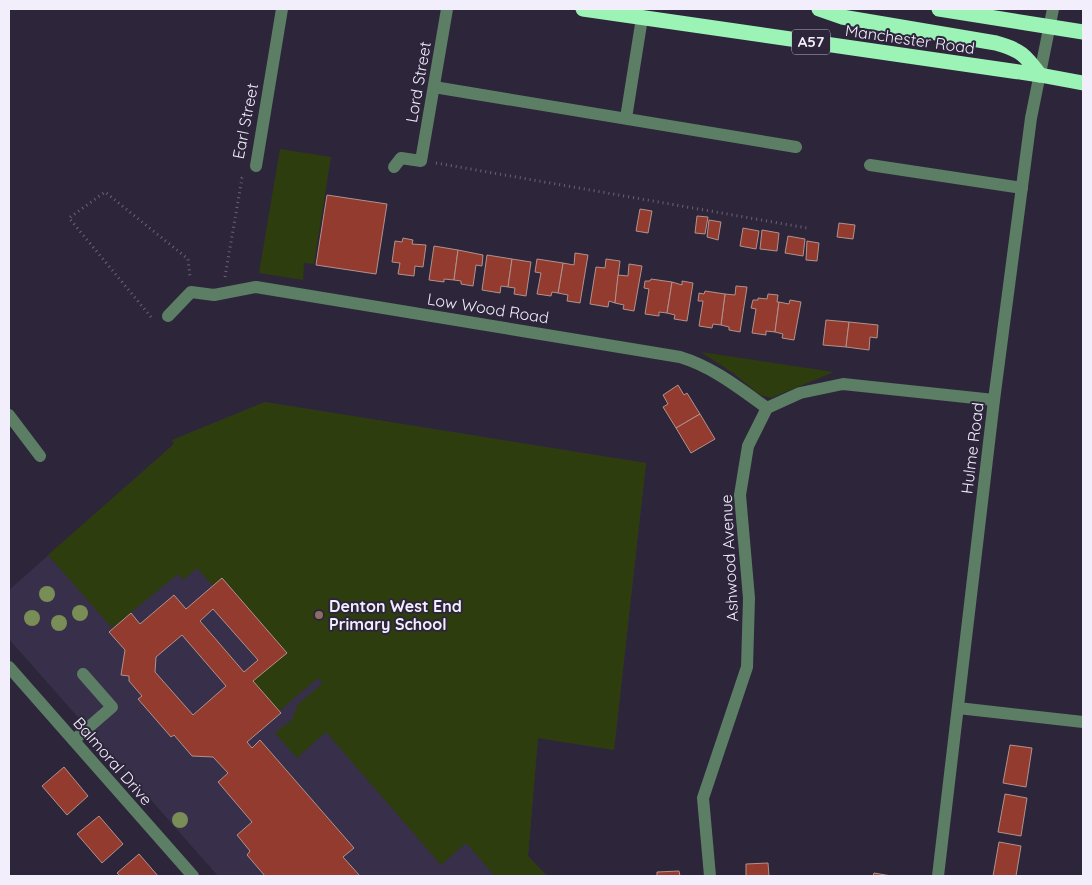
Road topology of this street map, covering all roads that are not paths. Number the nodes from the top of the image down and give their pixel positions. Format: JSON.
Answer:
{"nodes":[{"id":1,"x":282,"y":9,"type":"edge"},
{"id":2,"x":447,"y":9,"type":"edge"},
{"id":3,"x":583,"y":9,"type":"edge"},
{"id":4,"x":819,"y":9,"type":"edge"},
{"id":5,"x":939,"y":9,"type":"edge"},
{"id":6,"x":1053,"y":9,"type":"edge"},
{"id":7,"x":642,"y":18,"type":"junction"},
{"id":8,"x":1049,"y":26,"type":"junction"},
{"id":9,"x":1083,"y":32,"type":"edge"},
{"id":10,"x":1040,"y":75,"type":"junction"},
{"id":11,"x":1083,"y":83,"type":"edge"},
{"id":12,"x":434,"y":86,"type":"junction"},
{"id":13,"x":626,"y":118,"type":"junction"},
{"id":14,"x":796,"y":147,"type":"dead end"},
{"id":15,"x":870,"y":165,"type":"dead end"},
{"id":16,"x":256,"y":166,"type":"road end"},
{"id":17,"x":394,"y":167,"type":"dead end"},
{"id":18,"x":1022,"y":188,"type":"junction"},
{"id":19,"x":168,"y":316,"type":"road end"},
{"id":20,"x":994,"y":400,"type":"junction"},
{"id":21,"x":767,"y":408,"type":"junction"},
{"id":22,"x":9,"y":415,"type":"edge"},
{"id":23,"x":40,"y":456,"type":"dead end"},
{"id":24,"x":9,"y":667,"type":"edge"},
{"id":25,"x":83,"y":674,"type":"dead end"},
{"id":26,"x":958,"y":708,"type":"junction"},
{"id":27,"x":1083,"y":722,"type":"edge"},
{"id":28,"x":74,"y":740,"type":"junction"},
{"id":29,"x":193,"y":876,"type":"edge"},
{"id":30,"x":710,"y":876,"type":"edge"},
{"id":31,"x":938,"y":876,"type":"edge"}],
"edges":[{"from":1,"to":16,"type":"street","name":"Earl Street"},
{"from":2,"to":12,"type":"street","name":"Lord Street"},
{"from":3,"to":7,"type":"highway","name":"Manchester Road","number":"A57"},
{"from":4,"to":10,"type":"highway","number":"A57"},
{"from":5,"to":8,"type":"highway","name":"Manchester Road"},
{"from":6,"to":8,"type":"street","name":"Hulme Road"},
{"from":7,"to":10,"type":"highway","name":"Manchester Road","number":"A57"},
{"from":7,"to":13,"type":"street"},
{"from":8,"to":9,"type":"highway","name":"Manchester Road"},
{"from":8,"to":10,"type":"street","name":"Hulme Road"},
{"from":10,"to":11,"type":"highway","name":"Manchester Road","number":"A57"},
{"from":10,"to":18,"type":"street","name":"Hulme Road"},
{"from":12,"to":13,"type":"street"},
{"from":12,"to":17,"type":"street","name":"Lord Street"},
{"from":13,"to":14,"type":"street"},
{"from":15,"to":18,"type":"street"},
{"from":18,"to":20,"type":"street","name":"Hulme Road"},
{"from":19,"to":21,"type":"street","name":"Low Wood Road"},
{"from":20,"to":21,"type":"street"},
{"from":20,"to":26,"type":"street","name":"Hulme Road"},
{"from":21,"to":30,"type":"street","name":"Ashwood Avenue"},
{"from":22,"to":23,"type":"street"},
{"from":24,"to":28,"type":"street","name":"Balmoral Drive"},
{"from":25,"to":28,"type":"street"},
{"from":26,"to":27,"type":"street"},
{"from":26,"to":31,"type":"street","name":"Hulme Road"},
{"from":28,"to":29,"type":"street","name":"Balmoral Drive"}]}
